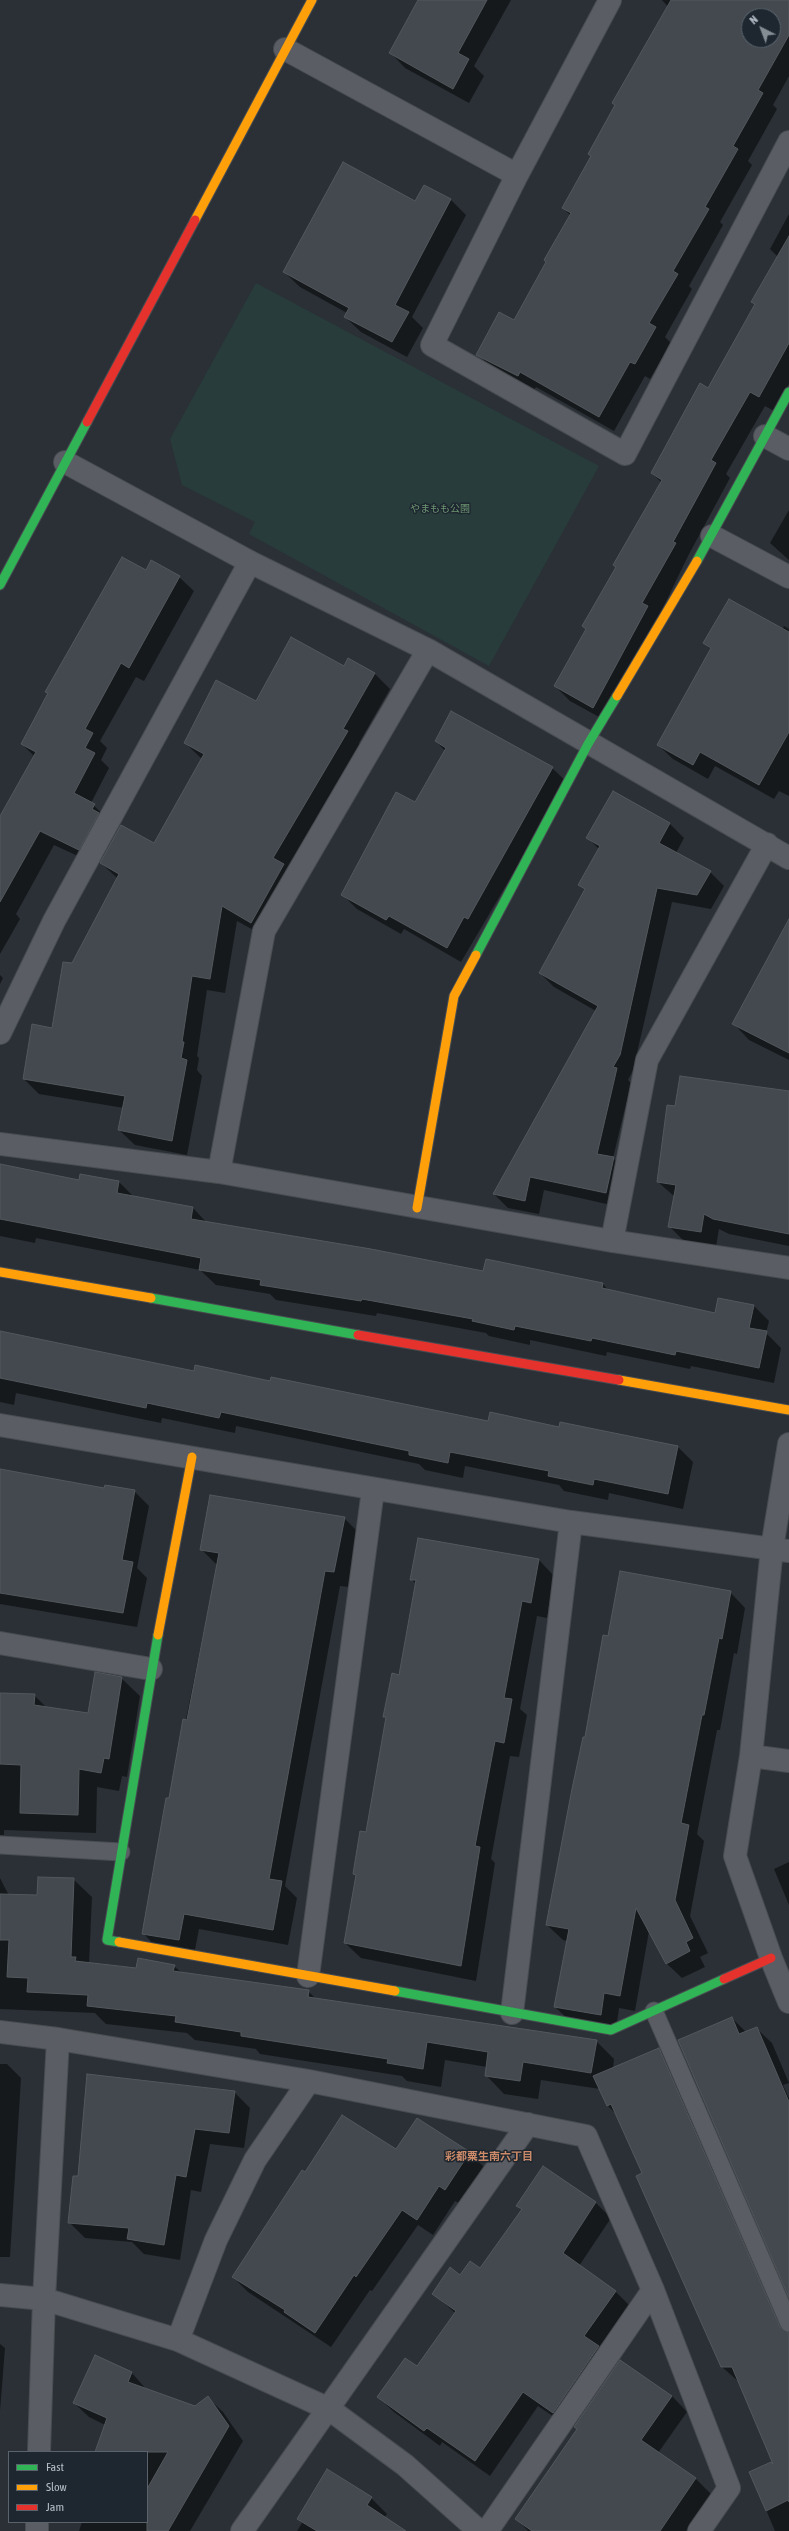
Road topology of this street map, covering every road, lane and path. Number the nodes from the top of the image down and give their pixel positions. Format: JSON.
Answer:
{"nodes":[{"id":1,"x":312,"y":0,"type":"edge"},
{"id":2,"x":610,"y":0,"type":"edge"},
{"id":3,"x":285,"y":49,"type":"junction"},
{"id":4,"x":789,"y":142,"type":"edge"},
{"id":5,"x":517,"y":175,"type":"junction"},
{"id":6,"x":789,"y":392,"type":"edge"},
{"id":7,"x":765,"y":436,"type":"junction"},
{"id":8,"x":789,"y":449,"type":"edge"},
{"id":9,"x":65,"y":462,"type":"junction"},
{"id":10,"x":712,"y":536,"type":"junction"},
{"id":11,"x":250,"y":562,"type":"junction"},
{"id":12,"x":789,"y":577,"type":"edge"},
{"id":13,"x":0,"y":585,"type":"edge"},
{"id":14,"x":428,"y":650,"type":"junction"},
{"id":15,"x":588,"y":744,"type":"junction"},
{"id":16,"x":767,"y":844,"type":"junction"},
{"id":17,"x":789,"y":858,"type":"edge"},
{"id":18,"x":0,"y":1033,"type":"edge"},
{"id":19,"x":0,"y":1144,"type":"edge"},
{"id":20,"x":219,"y":1172,"type":"junction"},
{"id":21,"x":417,"y":1208,"type":"junction"},
{"id":22,"x":612,"y":1241,"type":"junction"},
{"id":23,"x":789,"y":1268,"type":"edge"},
{"id":24,"x":0,"y":1272,"type":"edge"},
{"id":25,"x":789,"y":1410,"type":"edge"},
{"id":26,"x":0,"y":1425,"type":"edge"},
{"id":27,"x":789,"y":1444,"type":"edge"},
{"id":28,"x":192,"y":1457,"type":"junction"},
{"id":29,"x":373,"y":1490,"type":"junction"},
{"id":30,"x":571,"y":1522,"type":"junction"},
{"id":31,"x":781,"y":1550,"type":"edge"},
{"id":32,"x":0,"y":1643,"type":"edge"},
{"id":33,"x":151,"y":1669,"type":"junction"},
{"id":34,"x":751,"y":1756,"type":"junction"},
{"id":35,"x":789,"y":1761,"type":"edge"},
{"id":36,"x":0,"y":1845,"type":"edge"},
{"id":37,"x":121,"y":1852,"type":"junction"},
{"id":38,"x":771,"y":1958,"type":"junction"},
{"id":39,"x":308,"y":1976,"type":"junction"},
{"id":40,"x":789,"y":2002,"type":"edge"},
{"id":41,"x":654,"y":2011,"type":"junction"},
{"id":42,"x":512,"y":2012,"type":"junction"},
{"id":43,"x":0,"y":2032,"type":"edge"},
{"id":44,"x":58,"y":2039,"type":"junction"},
{"id":45,"x":309,"y":2081,"type":"junction"},
{"id":46,"x":528,"y":2124,"type":"junction"},
{"id":47,"x":653,"y":2290,"type":"junction"},
{"id":48,"x":0,"y":2295,"type":"edge"},
{"id":49,"x":44,"y":2299,"type":"junction"},
{"id":50,"x":789,"y":2323,"type":"edge"},
{"id":51,"x":178,"y":2340,"type":"junction"},
{"id":52,"x":329,"y":2409,"type":"junction"},
{"id":53,"x":39,"y":2451,"type":"edge"},
{"id":54,"x":242,"y":2531,"type":"edge"},
{"id":55,"x":479,"y":2531,"type":"edge"},
{"id":56,"x":488,"y":2531,"type":"edge"},
{"id":57,"x":700,"y":2531,"type":"edge"}],
"edges":[{"from":1,"to":3,"type":"street"},
{"from":2,"to":5,"type":"street"},
{"from":3,"to":5,"type":"street"},
{"from":3,"to":9,"type":"street"},
{"from":4,"to":5,"type":"street"},
{"from":6,"to":7,"type":"street"},
{"from":7,"to":8,"type":"street"},
{"from":7,"to":10,"type":"street"},
{"from":9,"to":11,"type":"street"},
{"from":9,"to":13,"type":"street"},
{"from":10,"to":12,"type":"street"},
{"from":10,"to":15,"type":"street"},
{"from":11,"to":14,"type":"street"},
{"from":11,"to":18,"type":"street"},
{"from":14,"to":15,"type":"street"},
{"from":14,"to":20,"type":"street"},
{"from":15,"to":16,"type":"street"},
{"from":15,"to":21,"type":"street"},
{"from":16,"to":17,"type":"street"},
{"from":16,"to":22,"type":"street"},
{"from":19,"to":20,"type":"street"},
{"from":20,"to":21,"type":"street"},
{"from":21,"to":22,"type":"street"},
{"from":22,"to":23,"type":"street"},
{"from":24,"to":25,"type":"street"},
{"from":26,"to":28,"type":"street"},
{"from":27,"to":31,"type":"street"},
{"from":28,"to":29,"type":"street"},
{"from":28,"to":33,"type":"street"},
{"from":29,"to":30,"type":"street"},
{"from":29,"to":39,"type":"street"},
{"from":30,"to":31,"type":"street"},
{"from":30,"to":42,"type":"street"},
{"from":31,"to":34,"type":"street"},
{"from":32,"to":33,"type":"street"},
{"from":33,"to":37,"type":"street"},
{"from":34,"to":35,"type":"street"},
{"from":34,"to":38,"type":"street"},
{"from":36,"to":37,"type":"lane"},
{"from":37,"to":39,"type":"street"},
{"from":38,"to":40,"type":"street"},
{"from":38,"to":41,"type":"street"},
{"from":39,"to":42,"type":"street"},
{"from":41,"to":42,"type":"street"},
{"from":41,"to":50,"type":"lane"},
{"from":43,"to":44,"type":"street"},
{"from":44,"to":45,"type":"street"},
{"from":44,"to":49,"type":"street"},
{"from":45,"to":46,"type":"street"},
{"from":45,"to":51,"type":"street"},
{"from":46,"to":47,"type":"street"},
{"from":46,"to":52,"type":"street"},
{"from":47,"to":56,"type":"street"},
{"from":47,"to":57,"type":"street"},
{"from":48,"to":49,"type":"street"},
{"from":49,"to":51,"type":"street"},
{"from":49,"to":53,"type":"street"},
{"from":51,"to":52,"type":"street"},
{"from":52,"to":54,"type":"street"},
{"from":52,"to":55,"type":"street"}]}
